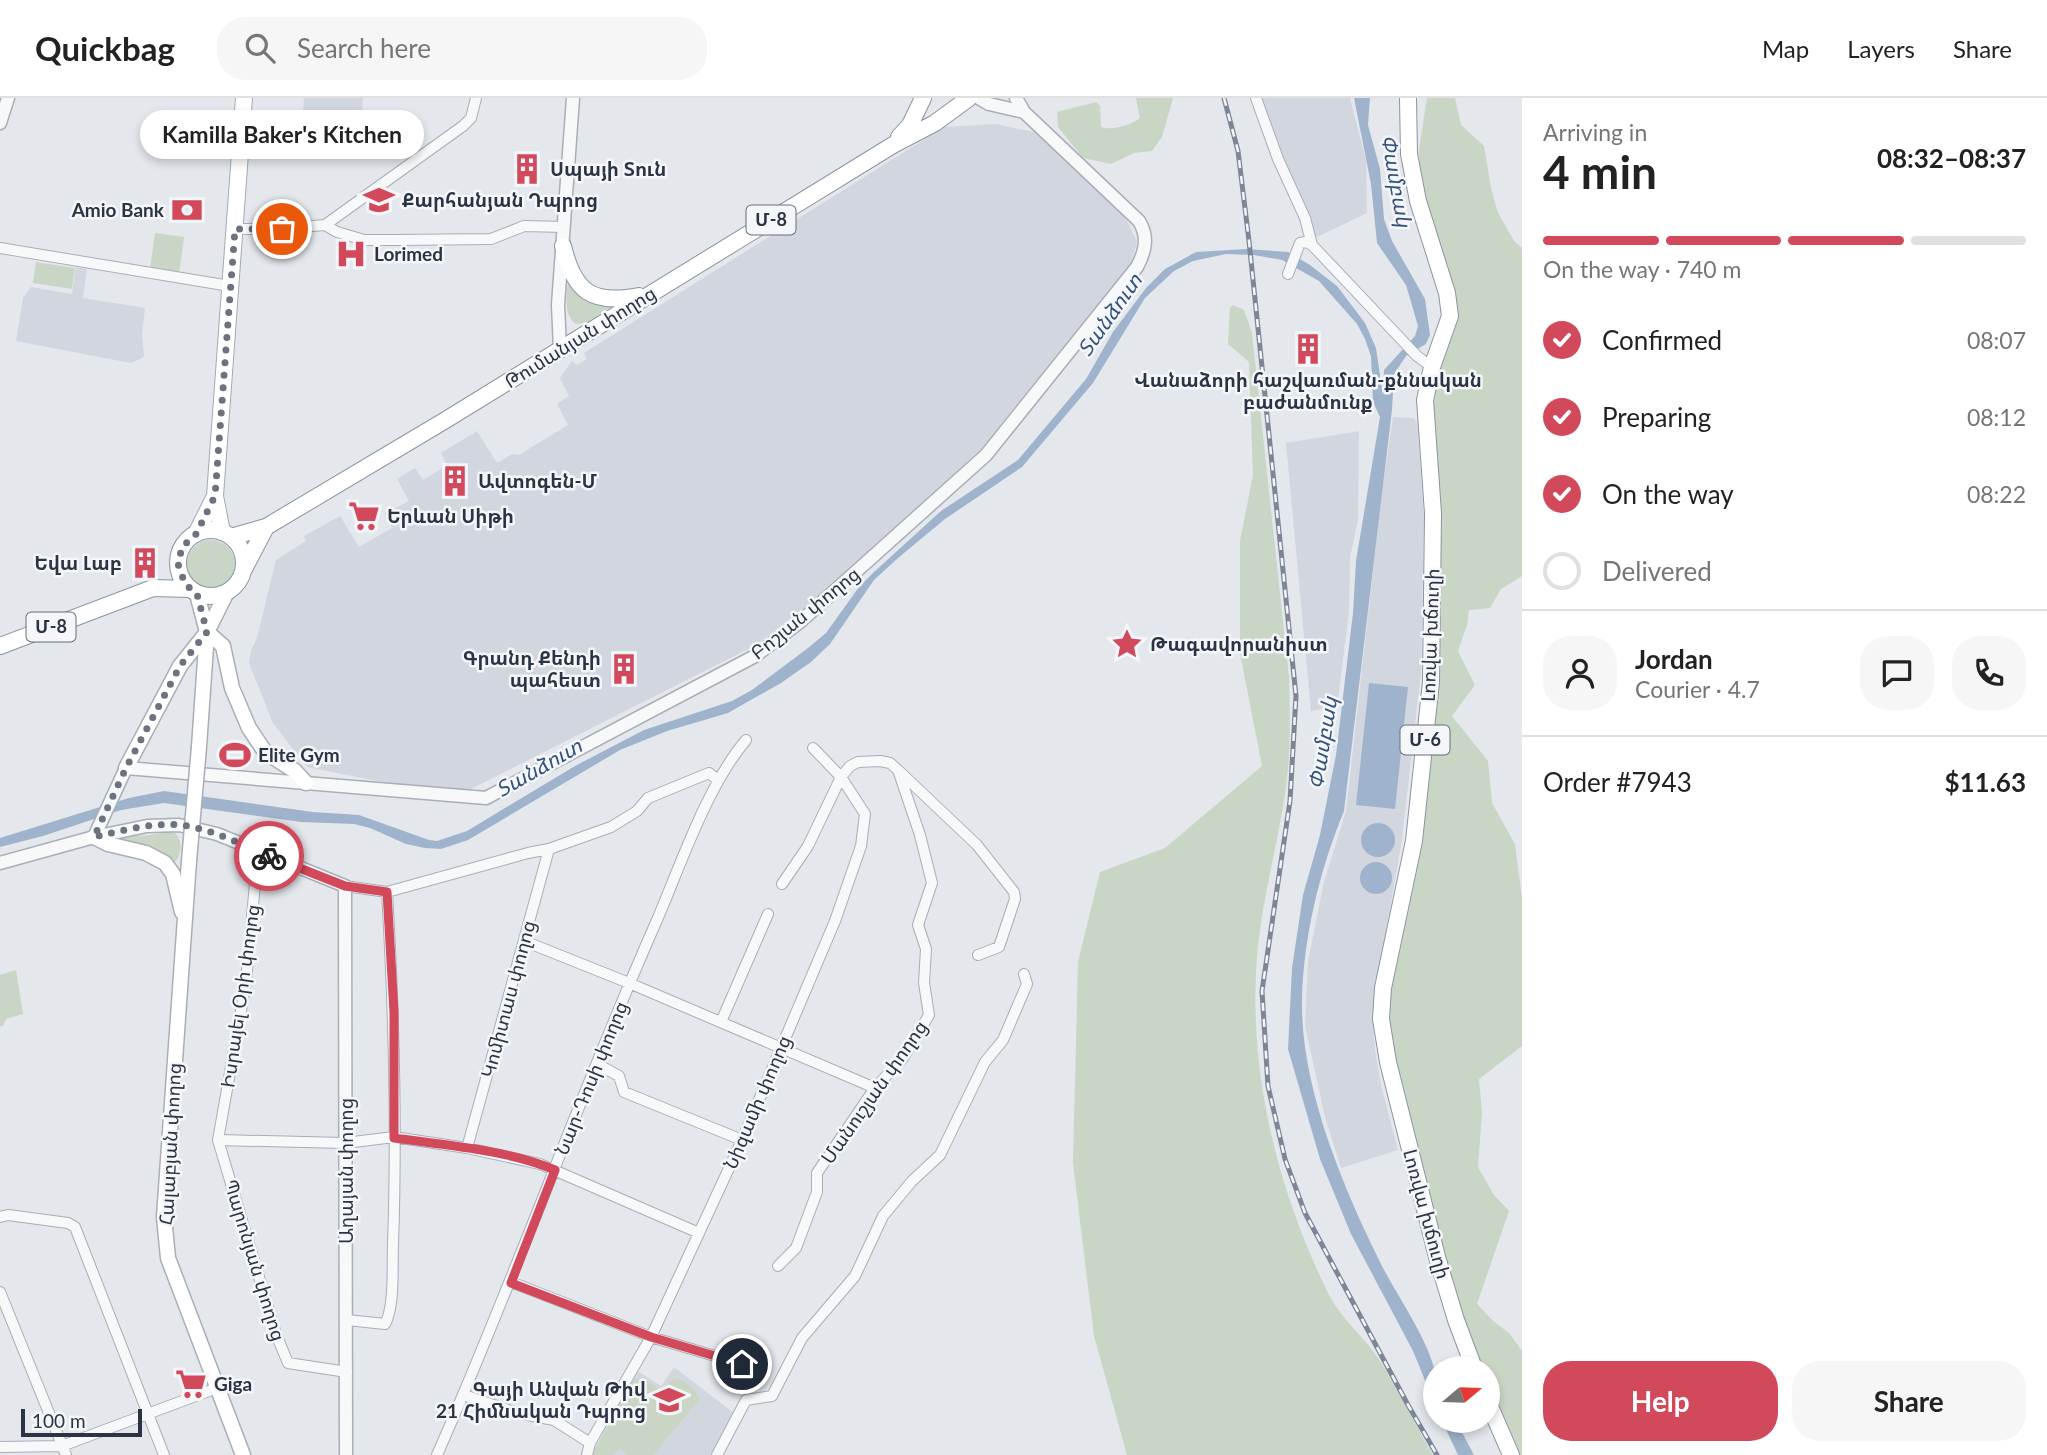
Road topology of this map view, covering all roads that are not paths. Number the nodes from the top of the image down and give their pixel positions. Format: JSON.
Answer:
{"nodes":[{"id":1,"x":8,"y":98,"type":"edge"},
{"id":2,"x":244,"y":98,"type":"edge"},
{"id":3,"x":476,"y":98,"type":"edge"},
{"id":4,"x":573,"y":98,"type":"edge"},
{"id":5,"x":923,"y":98,"type":"edge"},
{"id":6,"x":969,"y":98,"type":"edge"},
{"id":7,"x":979,"y":98,"type":"edge"},
{"id":8,"x":1016,"y":98,"type":"edge"},
{"id":9,"x":1256,"y":98,"type":"edge"},
{"id":10,"x":1407,"y":100,"type":"edge"},
{"id":11,"x":1024,"y":112,"type":"junction"},
{"id":12,"x":0,"y":123,"type":"edge"},
{"id":13,"x":893,"y":145,"type":"junction"},
{"id":14,"x":325,"y":225,"type":"junction"},
{"id":15,"x":564,"y":227,"type":"junction"},
{"id":16,"x":235,"y":229,"type":"junction"},
{"id":17,"x":1312,"y":245,"type":"junction"},
{"id":18,"x":563,"y":246,"type":"junction"},
{"id":19,"x":0,"y":248,"type":"edge"},
{"id":20,"x":1288,"y":274,"type":"dead end"},
{"id":21,"x":230,"y":286,"type":"junction"},
{"id":22,"x":649,"y":295,"type":"junction"},
{"id":23,"x":560,"y":349,"type":"junction"},
{"id":24,"x":1432,"y":367,"type":"junction"},
{"id":25,"x":215,"y":496,"type":"junction"},
{"id":26,"x":266,"y":527,"type":"junction"},
{"id":27,"x":196,"y":534,"type":"junction"},
{"id":28,"x":227,"y":535,"type":"junction"},
{"id":29,"x":178,"y":564,"type":"junction"},
{"id":30,"x":243,"y":571,"type":"junction"},
{"id":31,"x":153,"y":588,"type":"junction"},
{"id":32,"x":194,"y":592,"type":"junction"},
{"id":33,"x":227,"y":592,"type":"junction"},
{"id":34,"x":207,"y":632,"type":"junction"},
{"id":35,"x":0,"y":646,"type":"edge"},
{"id":36,"x":746,"y":740,"type":"dead end"},
{"id":37,"x":813,"y":748,"type":"dead end"},
{"id":38,"x":126,"y":768,"type":"junction"},
{"id":39,"x":898,"y":770,"type":"junction"},
{"id":40,"x":841,"y":777,"type":"junction"},
{"id":41,"x":718,"y":780,"type":"junction"},
{"id":42,"x":306,"y":783,"type":"junction"},
{"id":43,"x":94,"y":837,"type":"junction"},
{"id":44,"x":549,"y":849,"type":"junction"},
{"id":45,"x":258,"y":851,"type":"junction"},
{"id":46,"x":0,"y":863,"type":"edge"},
{"id":47,"x":782,"y":884,"type":"dead end"},
{"id":48,"x":345,"y":886,"type":"junction"},
{"id":49,"x":387,"y":892,"type":"junction"},
{"id":50,"x":768,"y":914,"type":"dead end"},
{"id":51,"x":185,"y":920,"type":"junction"},
{"id":52,"x":524,"y":942,"type":"junction"},
{"id":53,"x":978,"y":955,"type":"dead end"},
{"id":54,"x":1024,"y":974,"type":"dead end"},
{"id":55,"x":629,"y":982,"type":"junction"},
{"id":56,"x":721,"y":1022,"type":"junction"},
{"id":57,"x":780,"y":1047,"type":"junction"},
{"id":58,"x":597,"y":1065,"type":"junction"},
{"id":59,"x":875,"y":1088,"type":"junction"},
{"id":60,"x":394,"y":1138,"type":"junction"},
{"id":61,"x":218,"y":1140,"type":"junction"},
{"id":62,"x":742,"y":1140,"type":"junction"},
{"id":63,"x":345,"y":1143,"type":"junction"},
{"id":64,"x":467,"y":1148,"type":"junction"},
{"id":65,"x":555,"y":1170,"type":"junction"},
{"id":66,"x":0,"y":1217,"type":"edge"},
{"id":67,"x":699,"y":1233,"type":"junction"},
{"id":68,"x":778,"y":1266,"type":"dead end"},
{"id":69,"x":511,"y":1283,"type":"junction"},
{"id":70,"x":0,"y":1292,"type":"edge"},
{"id":71,"x":2,"y":1304,"type":"edge"},
{"id":72,"x":346,"y":1320,"type":"junction"},
{"id":73,"x":651,"y":1337,"type":"junction"},
{"id":74,"x":1470,"y":1356,"type":"edge"},
{"id":75,"x":742,"y":1364,"type":"dead end"},
{"id":76,"x":347,"y":1372,"type":"junction"},
{"id":77,"x":217,"y":1388,"type":"junction"},
{"id":78,"x":464,"y":1395,"type":"junction"},
{"id":79,"x":148,"y":1413,"type":"junction"},
{"id":80,"x":1500,"y":1430,"type":"edge"},
{"id":81,"x":590,"y":1443,"type":"junction"},
{"id":82,"x":0,"y":1447,"type":"edge"},
{"id":83,"x":64,"y":1450,"type":"edge"},
{"id":84,"x":16,"y":1451,"type":"edge"},
{"id":85,"x":164,"y":1455,"type":"edge"},
{"id":86,"x":243,"y":1455,"type":"edge"},
{"id":87,"x":345,"y":1455,"type":"edge"},
{"id":88,"x":437,"y":1455,"type":"edge"},
{"id":89,"x":587,"y":1455,"type":"edge"},
{"id":90,"x":717,"y":1455,"type":"edge"},
{"id":91,"x":1511,"y":1455,"type":"edge"}],
"edges":[{"from":1,"to":12,"type":"street"},
{"from":2,"to":16,"type":"main road"},
{"from":3,"to":14,"type":"street"},
{"from":4,"to":15,"type":"street"},
{"from":5,"to":13,"type":"main road","number":"Մ-8"},
{"from":6,"to":13,"type":"main road","number":"Մ-8"},
{"from":7,"to":11,"type":"street"},
{"from":8,"to":11,"type":"street","name":"Բոշյան փողոց"},
{"from":9,"to":17,"type":"street"},
{"from":10,"to":24,"type":"main road","name":"Լոռվա խճուղի","number":"Մ-6"},
{"from":11,"to":42,"type":"street","name":"Բոշյան փողոց"},
{"from":13,"to":22,"type":"main road","name":"Թումանյան փողոց","number":"Մ-8"},
{"from":14,"to":15,"type":"street"},
{"from":14,"to":16,"type":"street"},
{"from":15,"to":18,"type":"street"},
{"from":16,"to":21,"type":"main road"},
{"from":17,"to":20,"type":"street"},
{"from":17,"to":24,"type":"street"},
{"from":18,"to":22,"type":"main road"},
{"from":18,"to":23,"type":"street"},
{"from":19,"to":21,"type":"street"},
{"from":21,"to":25,"type":"main road"},
{"from":22,"to":23,"type":"main road","name":"Թումանյան փողոց","number":"Մ-8"},
{"from":23,"to":26,"type":"main road","name":"Թումանյան փողոց","number":"Մ-8"},
{"from":24,"to":74,"type":"main road","name":"Լոռվա խճուղի","number":"Մ-6"},
{"from":25,"to":27,"type":"main road"},
{"from":25,"to":28,"type":"main road"},
{"from":26,"to":28,"type":"main road","number":"Մ-8"},
{"from":26,"to":30,"type":"main road"},
{"from":27,"to":28,"type":"main road"},
{"from":27,"to":29,"type":"main road"},
{"from":28,"to":30,"type":"main road"},
{"from":29,"to":31,"type":"main road","number":"Մ-8"},
{"from":29,"to":32,"type":"main road"},
{"from":30,"to":33,"type":"main road"},
{"from":31,"to":32,"type":"main road","number":"Մ-8"},
{"from":31,"to":35,"type":"main road","number":"Մ-8"},
{"from":32,"to":33,"type":"main road"},
{"from":32,"to":34,"type":"main road"},
{"from":33,"to":34,"type":"main road"},
{"from":34,"to":38,"type":"main road"},
{"from":34,"to":42,"type":"main road"},
{"from":34,"to":51,"type":"main road","name":"Հալաբյան փողոց","bridge":true},
{"from":36,"to":41,"type":"street"},
{"from":37,"to":40,"type":"street","name":"Նիզամի փողոց"},
{"from":38,"to":42,"type":"street","name":"Բոշյան փողոց"},
{"from":38,"to":43,"type":"street"},
{"from":39,"to":40,"type":"street"},
{"from":39,"to":53,"type":"street"},
{"from":39,"to":59,"type":"street","name":"Մանուշյան փողոց"},
{"from":40,"to":47,"type":"street"},
{"from":40,"to":57,"type":"street","name":"Նիզամի փողոց"},
{"from":41,"to":44,"type":"street"},
{"from":41,"to":55,"type":"street","name":"Նար-Դոսի փողոց"},
{"from":43,"to":45,"type":"street"},
{"from":43,"to":46,"type":"street"},
{"from":43,"to":51,"type":"main road"},
{"from":44,"to":49,"type":"street"},
{"from":44,"to":52,"type":"street","name":"Կոմիտաս փողոց"},
{"from":45,"to":48,"type":"street"},
{"from":45,"to":61,"type":"street","name":"Իսրայել Օրի փողոց"},
{"from":48,"to":49,"type":"street"},
{"from":48,"to":63,"type":"street","name":"Աղայան փողոց"},
{"from":49,"to":60,"type":"street"},
{"from":50,"to":56,"type":"street"},
{"from":51,"to":77,"type":"main road","name":"Հալաբյան փողոց"},
{"from":52,"to":55,"type":"street"},
{"from":52,"to":64,"type":"street","name":"Կոմիտաս փողոց"},
{"from":54,"to":90,"type":"street"},
{"from":55,"to":56,"type":"street"},
{"from":55,"to":58,"type":"street","name":"Նար-Դոսի փողոց"},
{"from":56,"to":57,"type":"street"},
{"from":57,"to":59,"type":"street"},
{"from":57,"to":62,"type":"street","name":"Նիզամի փողոց"},
{"from":58,"to":62,"type":"street"},
{"from":58,"to":65,"type":"street","name":"Նար-Դոսի փողոց"},
{"from":59,"to":68,"type":"street","name":"Մանուշյան փողոց"},
{"from":60,"to":63,"type":"street"},
{"from":60,"to":64,"type":"street"},
{"from":60,"to":72,"type":"street"},
{"from":61,"to":63,"type":"street"},
{"from":61,"to":76,"type":"street","name":"Պարոնյան փողոց"},
{"from":62,"to":67,"type":"street","name":"Նիզամի փողոց"},
{"from":63,"to":72,"type":"street","name":"Աղայան փողոց"},
{"from":64,"to":65,"type":"street"},
{"from":65,"to":67,"type":"street"},
{"from":65,"to":69,"type":"street","name":"Նար-Դոսի փողոց"},
{"from":66,"to":79,"type":"street"},
{"from":67,"to":73,"type":"street","name":"Նիզամի փողոց"},
{"from":69,"to":73,"type":"street"},
{"from":69,"to":78,"type":"street","name":"Նար-Դոսի փողոց"},
{"from":70,"to":71,"type":"street"},
{"from":71,"to":83,"type":"street"},
{"from":72,"to":76,"type":"street","name":"Աղայան փողոց"},
{"from":73,"to":75,"type":"street"},
{"from":73,"to":81,"type":"street","name":"Նիզամի փողոց"},
{"from":76,"to":87,"type":"street","name":"Աղայան փողոց"},
{"from":77,"to":79,"type":"street"},
{"from":77,"to":86,"type":"main road","name":"Հալաբյան փողոց"},
{"from":78,"to":81,"type":"street"},
{"from":78,"to":88,"type":"street","name":"Նար-Դոսի փողոց"},
{"from":79,"to":83,"type":"street"},
{"from":79,"to":85,"type":"street"},
{"from":80,"to":91,"type":"main road"},
{"from":81,"to":89,"type":"street","name":"Նիզամի փողոց"},
{"from":82,"to":84,"type":"street"},
{"from":83,"to":84,"type":"street"}]}
